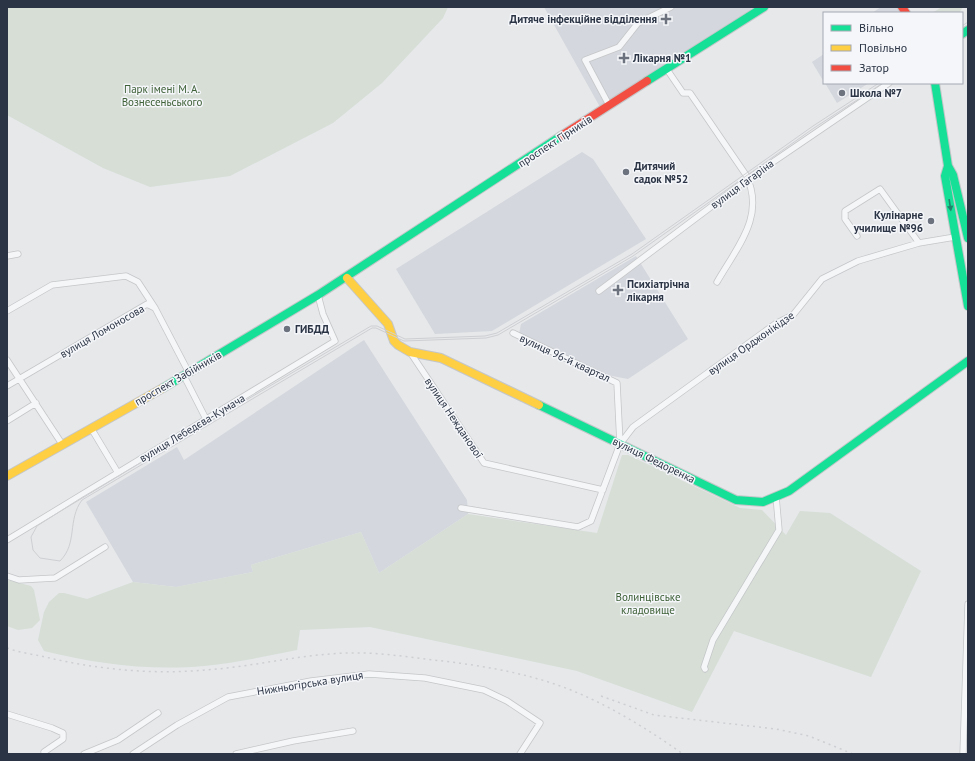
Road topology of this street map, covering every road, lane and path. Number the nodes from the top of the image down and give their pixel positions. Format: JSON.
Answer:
{"nodes":[{"id":1,"x":671,"y":7,"type":"edge"},
{"id":2,"x":759,"y":8,"type":"edge"},
{"id":3,"x":666,"y":68,"type":"junction"},
{"id":4,"x":888,"y":84,"type":"edge"},
{"id":5,"x":935,"y":84,"type":"edge"},
{"id":6,"x":609,"y":105,"type":"junction"},
{"id":7,"x":948,"y":166,"type":"junction"},
{"id":8,"x":748,"y":179,"type":"junction"},
{"id":9,"x":857,"y":236,"type":"dead end"},
{"id":10,"x":955,"y":237,"type":"junction"},
{"id":11,"x":968,"y":238,"type":"edge"},
{"id":12,"x":919,"y":243,"type":"junction"},
{"id":13,"x":18,"y":254,"type":"dead end"},
{"id":14,"x":7,"y":256,"type":"edge"},
{"id":15,"x":347,"y":278,"type":"junction"},
{"id":16,"x":717,"y":282,"type":"dead end"},
{"id":17,"x":599,"y":291,"type":"dead end"},
{"id":18,"x":318,"y":295,"type":"junction"},
{"id":19,"x":968,"y":306,"type":"edge"},
{"id":20,"x":155,"y":308,"type":"junction"},
{"id":21,"x":7,"y":311,"type":"edge"},
{"id":22,"x":513,"y":333,"type":"dead end"},
{"id":23,"x":410,"y":352,"type":"junction"},
{"id":24,"x":7,"y":360,"type":"edge"},
{"id":25,"x":968,"y":361,"type":"edge"},
{"id":26,"x":186,"y":374,"type":"junction"},
{"id":27,"x":20,"y":379,"type":"junction"},
{"id":28,"x":7,"y":386,"type":"edge"},
{"id":29,"x":36,"y":403,"type":"junction"},
{"id":30,"x":206,"y":419,"type":"junction"},
{"id":31,"x":7,"y":421,"type":"edge"},
{"id":32,"x":91,"y":428,"type":"junction"},
{"id":33,"x":62,"y":444,"type":"junction"},
{"id":34,"x":620,"y":444,"type":"junction"},
{"id":35,"x":118,"y":472,"type":"junction"},
{"id":36,"x":7,"y":476,"type":"edge"},
{"id":37,"x":603,"y":490,"type":"junction"},
{"id":38,"x":776,"y":496,"type":"junction"},
{"id":39,"x":462,"y":508,"type":"dead end"},
{"id":40,"x":7,"y":540,"type":"edge"},
{"id":41,"x":105,"y":547,"type":"dead end"},
{"id":42,"x":7,"y":576,"type":"edge"},
{"id":43,"x":968,"y":604,"type":"edge"},
{"id":44,"x":706,"y":669,"type":"dead end"},
{"id":45,"x":966,"y":695,"type":"edge"},
{"id":46,"x":158,"y":713,"type":"dead end"},
{"id":47,"x":7,"y":714,"type":"edge"},
{"id":48,"x":352,"y":731,"type":"dead end"},
{"id":49,"x":44,"y":753,"type":"edge"},
{"id":50,"x":84,"y":754,"type":"edge"},
{"id":51,"x":133,"y":754,"type":"edge"},
{"id":52,"x":236,"y":754,"type":"edge"},
{"id":53,"x":520,"y":754,"type":"edge"},
{"id":54,"x":963,"y":754,"type":"edge"}],
"edges":[{"from":1,"to":6,"type":"street"},
{"from":2,"to":3,"type":"main road","name":"проспект Гірників"},
{"from":3,"to":6,"type":"main road","name":"проспект Гірників"},
{"from":3,"to":8,"type":"street"},
{"from":4,"to":8,"type":"street","name":"вулиця Гагаріна"},
{"from":5,"to":7,"type":"main road"},
{"from":6,"to":15,"type":"main road","name":"проспект Гірників"},
{"from":7,"to":10,"type":"main road","one_way":true},
{"from":7,"to":11,"type":"main road"},
{"from":8,"to":16,"type":"street"},
{"from":8,"to":17,"type":"street","name":"вулиця Гагаріна"},
{"from":9,"to":12,"type":"street"},
{"from":10,"to":12,"type":"street","name":"вулиця Орджонікідзе"},
{"from":10,"to":19,"type":"main road"},
{"from":12,"to":34,"type":"street","name":"вулиця Орджонікідзе"},
{"from":13,"to":14,"type":"street"},
{"from":15,"to":18,"type":"main road","name":"проспект Забійників"},
{"from":15,"to":23,"type":"main road","name":"вулиця Федоренка"},
{"from":18,"to":26,"type":"main road","name":"проспект Забійників"},
{"from":18,"to":30,"type":"street","name":"вулиця Лебедєва-Кумача"},
{"from":20,"to":21,"type":"street"},
{"from":20,"to":26,"type":"street","name":"вулиця Ломоносова"},
{"from":20,"to":27,"type":"street","name":"вулиця Ломоносова"},
{"from":22,"to":34,"type":"street","name":"вулиця 96-й квартал"},
{"from":23,"to":34,"type":"main road","name":"вулиця Федоренка"},
{"from":23,"to":37,"type":"street","name":"вулиця Нежданової"},
{"from":24,"to":27,"type":"street"},
{"from":25,"to":38,"type":"main road","name":"вулиця Федоренка"},
{"from":26,"to":30,"type":"street","name":"вулиця Ломоносова"},
{"from":26,"to":32,"type":"main road","name":"проспект Забійників"},
{"from":27,"to":28,"type":"street","name":"вулиця Ломоносова"},
{"from":27,"to":29,"type":"street"},
{"from":29,"to":31,"type":"street"},
{"from":29,"to":33,"type":"street"},
{"from":30,"to":35,"type":"street","name":"вулиця Лебедєва-Кумача"},
{"from":32,"to":33,"type":"main road","name":"проспект Забійників"},
{"from":32,"to":35,"type":"street"},
{"from":33,"to":36,"type":"main road","name":"проспект Забійників"},
{"from":34,"to":37,"type":"street"},
{"from":34,"to":38,"type":"main road","name":"вулиця Федоренка"},
{"from":35,"to":40,"type":"street","name":"вулиця Лебедєва-Кумача"},
{"from":37,"to":39,"type":"street"},
{"from":38,"to":44,"type":"street"},
{"from":41,"to":42,"type":"street"},
{"from":43,"to":45,"type":"street"},
{"from":45,"to":54,"type":"street"},
{"from":46,"to":50,"type":"street"},
{"from":47,"to":49,"type":"street"},
{"from":48,"to":52,"type":"street"},
{"from":51,"to":53,"type":"street","name":"Нижньогірська вулиця"}]}
